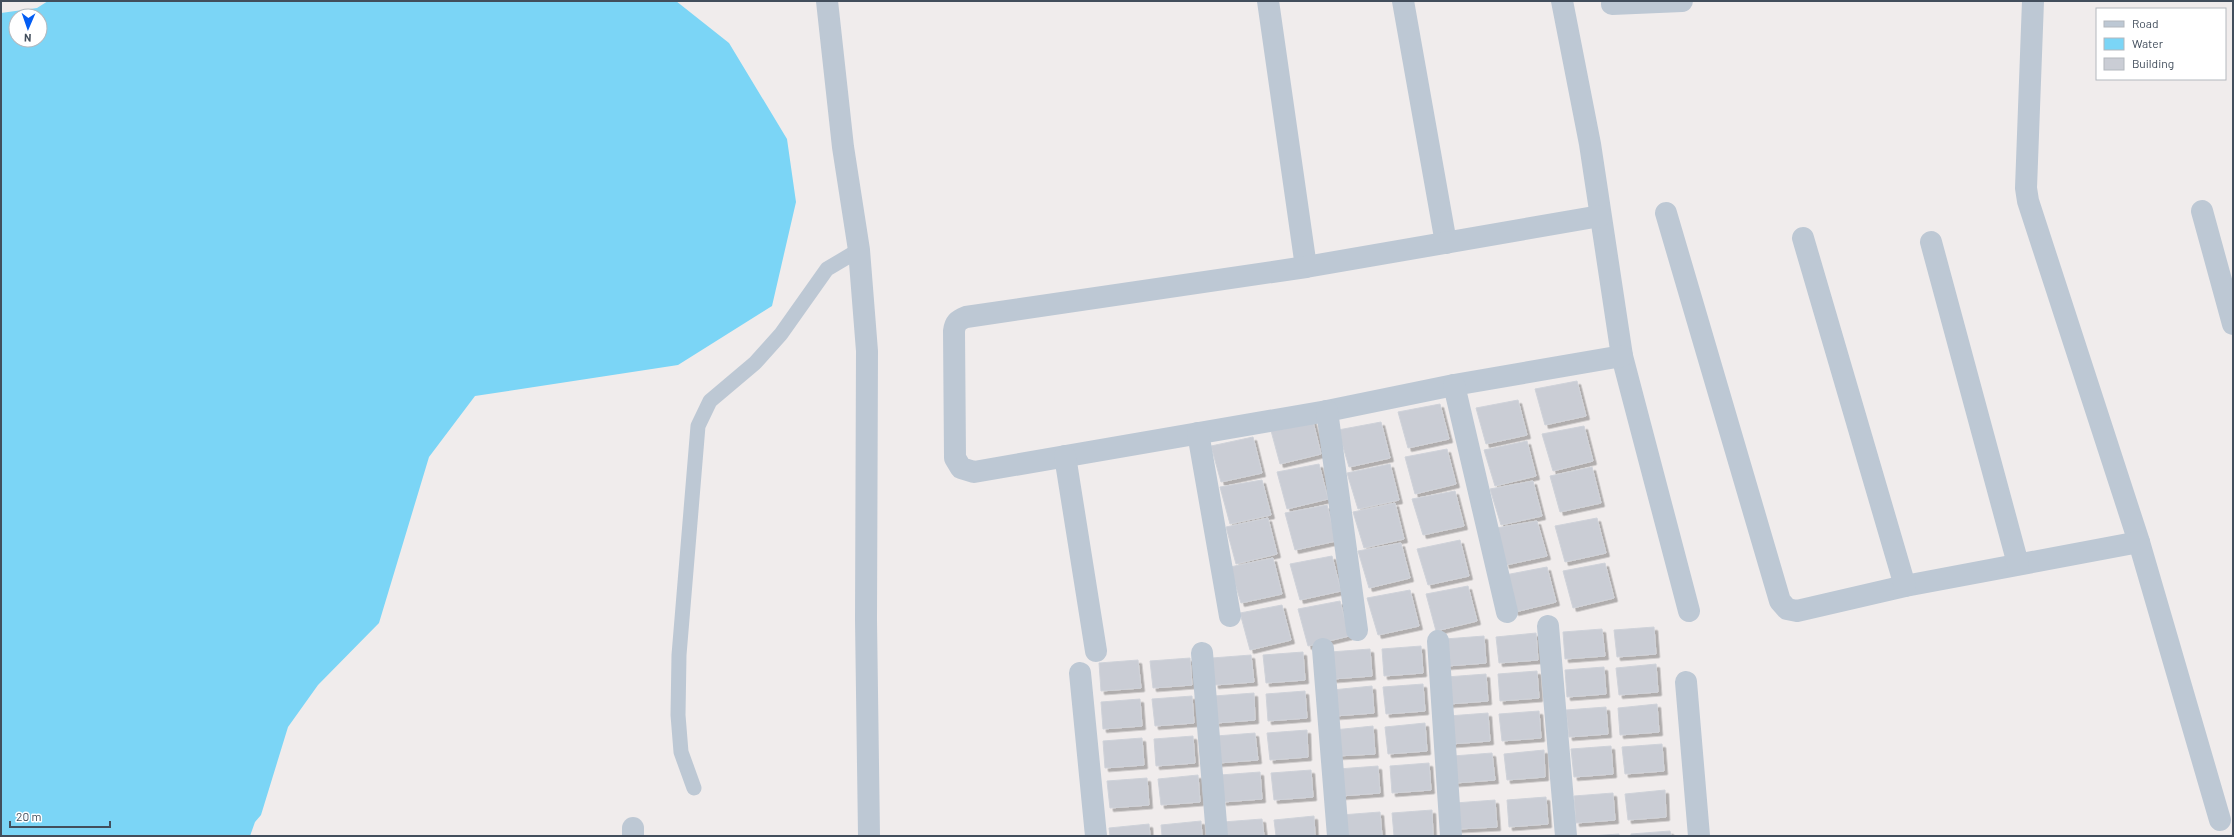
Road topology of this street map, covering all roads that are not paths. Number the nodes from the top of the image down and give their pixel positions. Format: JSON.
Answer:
{"nodes":[{"id":1,"x":827,"y":1,"type":"edge"},
{"id":2,"x":1268,"y":1,"type":"edge"},
{"id":3,"x":1402,"y":1,"type":"edge"},
{"id":4,"x":1562,"y":1,"type":"edge"},
{"id":5,"x":1682,"y":1,"type":"edge"},
{"id":6,"x":2033,"y":1,"type":"edge"},
{"id":7,"x":1612,"y":4,"type":"dead end"},
{"id":8,"x":2202,"y":211,"type":"dead end"},
{"id":9,"x":1666,"y":213,"type":"dead end"},
{"id":10,"x":1600,"y":216,"type":"junction"},
{"id":11,"x":1804,"y":238,"type":"dead end"},
{"id":12,"x":1931,"y":242,"type":"dead end"},
{"id":13,"x":1446,"y":243,"type":"junction"},
{"id":14,"x":859,"y":250,"type":"junction"},
{"id":15,"x":1306,"y":267,"type":"junction"},
{"id":16,"x":2233,"y":324,"type":"edge"},
{"id":17,"x":1622,"y":356,"type":"junction"},
{"id":18,"x":1454,"y":385,"type":"junction"},
{"id":19,"x":1327,"y":411,"type":"junction"},
{"id":20,"x":1198,"y":433,"type":"junction"},
{"id":21,"x":1065,"y":456,"type":"junction"},
{"id":22,"x":2139,"y":542,"type":"junction"},
{"id":23,"x":2018,"y":564,"type":"junction"},
{"id":24,"x":1905,"y":586,"type":"junction"},
{"id":25,"x":1689,"y":611,"type":"dead end"},
{"id":26,"x":1506,"y":612,"type":"dead end"},
{"id":27,"x":1230,"y":616,"type":"dead end"},
{"id":28,"x":1548,"y":626,"type":"dead end"},
{"id":29,"x":1357,"y":630,"type":"dead end"},
{"id":30,"x":1438,"y":641,"type":"dead end"},
{"id":31,"x":1323,"y":649,"type":"dead end"},
{"id":32,"x":1096,"y":651,"type":"dead end"},
{"id":33,"x":1202,"y":653,"type":"dead end"},
{"id":34,"x":1080,"y":673,"type":"dead end"},
{"id":35,"x":1686,"y":682,"type":"dead end"},
{"id":36,"x":694,"y":788,"type":"dead end"},
{"id":37,"x":2224,"y":824,"type":"edge"},
{"id":38,"x":869,"y":836,"type":"edge"},
{"id":39,"x":1096,"y":836,"type":"edge"},
{"id":40,"x":1218,"y":836,"type":"edge"},
{"id":41,"x":1338,"y":836,"type":"edge"},
{"id":42,"x":1451,"y":836,"type":"edge"},
{"id":43,"x":1566,"y":836,"type":"edge"},
{"id":44,"x":1699,"y":836,"type":"edge"}],
"edges":[{"from":1,"to":14,"type":"street"},
{"from":2,"to":15,"type":"street"},
{"from":3,"to":13,"type":"street"},
{"from":4,"to":10,"type":"street"},
{"from":5,"to":7,"type":"street"},
{"from":6,"to":22,"type":"street"},
{"from":8,"to":16,"type":"street"},
{"from":9,"to":24,"type":"street"},
{"from":10,"to":13,"type":"street"},
{"from":10,"to":17,"type":"street"},
{"from":11,"to":24,"type":"street"},
{"from":12,"to":23,"type":"street"},
{"from":13,"to":15,"type":"street"},
{"from":14,"to":36,"type":"lane"},
{"from":14,"to":38,"type":"street"},
{"from":15,"to":21,"type":"street"},
{"from":17,"to":18,"type":"street"},
{"from":17,"to":25,"type":"street"},
{"from":18,"to":19,"type":"street"},
{"from":18,"to":26,"type":"street"},
{"from":19,"to":20,"type":"street"},
{"from":19,"to":29,"type":"street"},
{"from":20,"to":21,"type":"street"},
{"from":20,"to":27,"type":"street"},
{"from":21,"to":32,"type":"street"},
{"from":22,"to":23,"type":"street"},
{"from":22,"to":37,"type":"street"},
{"from":23,"to":24,"type":"street"},
{"from":28,"to":43,"type":"street"},
{"from":30,"to":42,"type":"street"},
{"from":31,"to":41,"type":"street"},
{"from":33,"to":40,"type":"street"},
{"from":34,"to":39,"type":"street"},
{"from":35,"to":44,"type":"street"}]}
